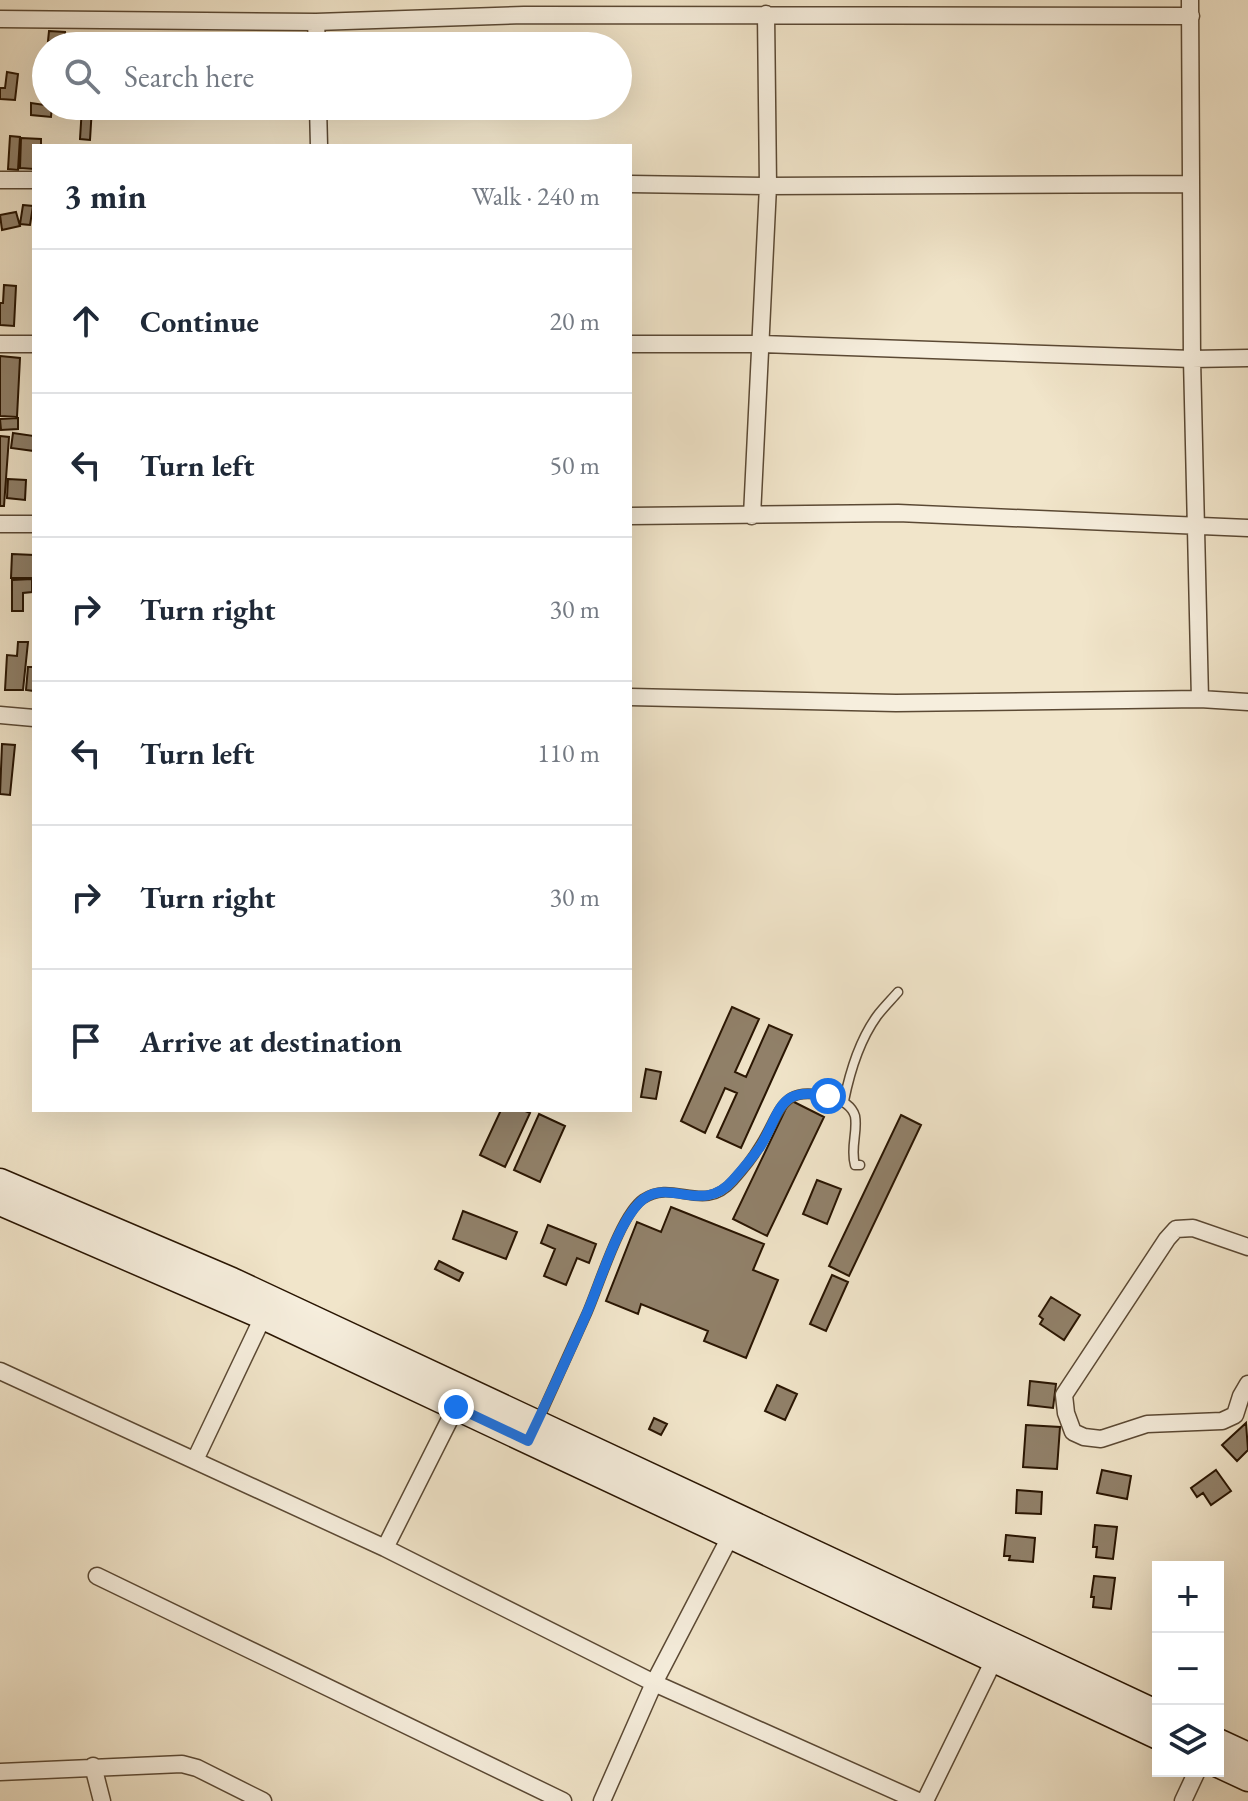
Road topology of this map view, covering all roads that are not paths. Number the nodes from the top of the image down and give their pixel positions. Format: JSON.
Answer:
{"nodes":[{"id":1,"x":524,"y":8,"type":"edge"},
{"id":2,"x":1190,"y":8,"type":"edge"},
{"id":3,"x":766,"y":14,"type":"junction"},
{"id":4,"x":0,"y":19,"type":"edge"},
{"id":5,"x":316,"y":22,"type":"junction"},
{"id":6,"x":316,"y":32,"type":"edge"},
{"id":7,"x":318,"y":120,"type":"edge"},
{"id":8,"x":319,"y":144,"type":"edge"},
{"id":9,"x":0,"y":180,"type":"edge"},
{"id":10,"x":32,"y":180,"type":"edge"},
{"id":11,"x":632,"y":184,"type":"edge"},
{"id":12,"x":1191,"y":184,"type":"junction"},
{"id":13,"x":768,"y":186,"type":"junction"},
{"id":14,"x":0,"y":344,"type":"edge"},
{"id":15,"x":32,"y":344,"type":"edge"},
{"id":16,"x":632,"y":344,"type":"edge"},
{"id":17,"x":760,"y":344,"type":"junction"},
{"id":18,"x":1248,"y":358,"type":"edge"},
{"id":19,"x":1192,"y":359,"type":"junction"},
{"id":20,"x":632,"y":516,"type":"edge"},
{"id":21,"x":752,"y":516,"type":"junction"},
{"id":22,"x":0,"y":524,"type":"edge"},
{"id":23,"x":32,"y":524,"type":"edge"},
{"id":24,"x":1196,"y":527,"type":"junction"},
{"id":25,"x":1248,"y":528,"type":"edge"},
{"id":26,"x":632,"y":697,"type":"edge"},
{"id":27,"x":1200,"y":699,"type":"junction"},
{"id":28,"x":1248,"y":702,"type":"edge"},
{"id":29,"x":0,"y":715,"type":"edge"},
{"id":30,"x":32,"y":718,"type":"edge"},
{"id":31,"x":898,"y":992,"type":"dead end"},
{"id":32,"x":844,"y":1101,"type":"junction"},
{"id":33,"x":860,"y":1165,"type":"dead end"},
{"id":34,"x":0,"y":1181,"type":"edge"},
{"id":35,"x":0,"y":1203,"type":"edge"},
{"id":36,"x":1248,"y":1247,"type":"edge"},
{"id":37,"x":263,"y":1317,"type":"junction"},
{"id":38,"x":0,"y":1371,"type":"edge"},
{"id":39,"x":1248,"y":1384,"type":"edge"},
{"id":40,"x":456,"y":1407,"type":"junction"},
{"id":41,"x":533,"y":1432,"type":"junction"},
{"id":42,"x":195,"y":1460,"type":"junction"},
{"id":43,"x":730,"y":1537,"type":"junction"},
{"id":44,"x":385,"y":1548,"type":"junction"},
{"id":45,"x":97,"y":1576,"type":"dead end"},
{"id":46,"x":994,"y":1660,"type":"junction"},
{"id":47,"x":654,"y":1683,"type":"junction"},
{"id":48,"x":1152,"y":1710,"type":"edge"},
{"id":49,"x":1152,"y":1734,"type":"edge"},
{"id":50,"x":1224,"y":1744,"type":"edge"},
{"id":51,"x":1248,"y":1755,"type":"edge"},
{"id":52,"x":93,"y":1766,"type":"junction"},
{"id":53,"x":1224,"y":1768,"type":"edge"},
{"id":54,"x":0,"y":1772,"type":"edge"},
{"id":55,"x":1194,"y":1777,"type":"edge"},
{"id":56,"x":1248,"y":1779,"type":"edge"},
{"id":57,"x":102,"y":1801,"type":"edge"},
{"id":58,"x":263,"y":1801,"type":"edge"},
{"id":59,"x":563,"y":1801,"type":"edge"},
{"id":60,"x":602,"y":1801,"type":"edge"},
{"id":61,"x":918,"y":1801,"type":"edge"},
{"id":62,"x":925,"y":1801,"type":"edge"},
{"id":63,"x":1183,"y":1801,"type":"edge"}],
"edges":[{"from":1,"to":3,"type":"street"},
{"from":1,"to":5,"type":"street"},
{"from":2,"to":3,"type":"street"},
{"from":2,"to":12,"type":"street"},
{"from":3,"to":13,"type":"street"},
{"from":4,"to":5,"type":"street"},
{"from":5,"to":6,"type":"street"},
{"from":7,"to":8,"type":"street"},
{"from":9,"to":10,"type":"street"},
{"from":11,"to":13,"type":"street"},
{"from":12,"to":13,"type":"street"},
{"from":12,"to":19,"type":"street"},
{"from":13,"to":17,"type":"street"},
{"from":14,"to":15,"type":"street"},
{"from":16,"to":17,"type":"street"},
{"from":17,"to":19,"type":"street"},
{"from":17,"to":21,"type":"street"},
{"from":18,"to":19,"type":"street"},
{"from":19,"to":24,"type":"street"},
{"from":20,"to":21,"type":"street"},
{"from":21,"to":24,"type":"street"},
{"from":22,"to":23,"type":"street"},
{"from":24,"to":25,"type":"street"},
{"from":24,"to":27,"type":"street"},
{"from":26,"to":27,"type":"street"},
{"from":27,"to":28,"type":"street"},
{"from":29,"to":30,"type":"street"},
{"from":31,"to":32,"type":"lane"},
{"from":32,"to":33,"type":"lane"},
{"from":32,"to":41,"type":"lane"},
{"from":34,"to":41,"type":"main road"},
{"from":35,"to":37,"type":"main road"},
{"from":36,"to":39,"type":"street"},
{"from":37,"to":40,"type":"main road"},
{"from":37,"to":42,"type":"street"},
{"from":38,"to":42,"type":"street"},
{"from":40,"to":41,"type":"main road"},
{"from":40,"to":44,"type":"street"},
{"from":41,"to":43,"type":"main road"},
{"from":41,"to":48,"type":"main road"},
{"from":42,"to":44,"type":"street"},
{"from":43,"to":46,"type":"main road"},
{"from":43,"to":47,"type":"street"},
{"from":44,"to":47,"type":"street"},
{"from":45,"to":59,"type":"street"},
{"from":46,"to":49,"type":"main road"},
{"from":46,"to":62,"type":"street"},
{"from":47,"to":60,"type":"street"},
{"from":47,"to":61,"type":"street"},
{"from":50,"to":51,"type":"main road"},
{"from":52,"to":54,"type":"street"},
{"from":52,"to":57,"type":"street"},
{"from":52,"to":58,"type":"street"},
{"from":53,"to":56,"type":"main road"},
{"from":55,"to":63,"type":"street"}]}
